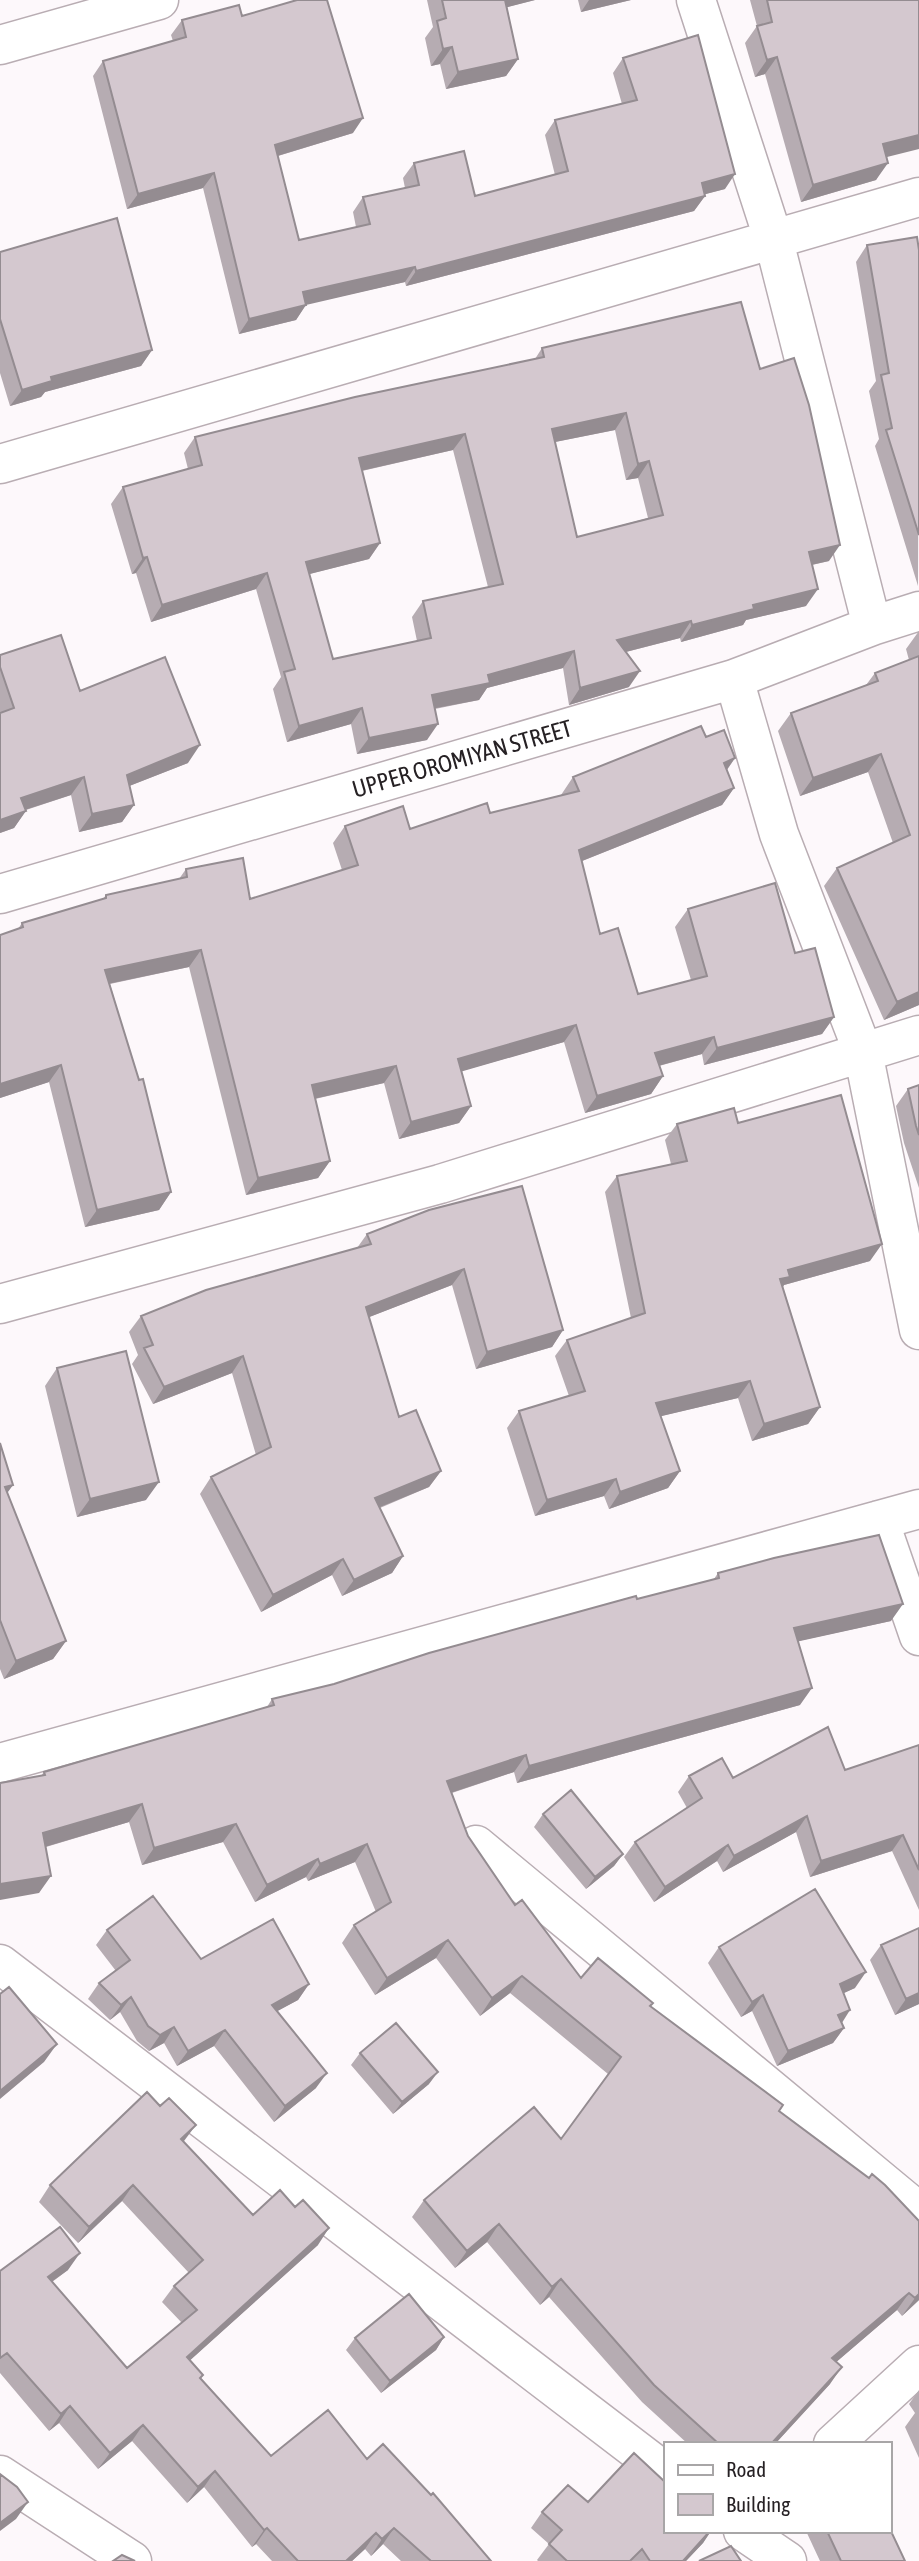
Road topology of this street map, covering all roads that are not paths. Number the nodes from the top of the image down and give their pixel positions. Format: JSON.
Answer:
{"nodes":[{"id":1,"x":159,"y":0,"type":"edge"},
{"id":2,"x":696,"y":0,"type":"edge"},
{"id":3,"x":0,"y":45,"type":"edge"},
{"id":4,"x":919,"y":197,"type":"edge"},
{"id":5,"x":774,"y":241,"type":"junction"},
{"id":6,"x":0,"y":464,"type":"edge"},
{"id":7,"x":919,"y":611,"type":"edge"},
{"id":8,"x":872,"y":626,"type":"junction"},
{"id":9,"x":734,"y":679,"type":"junction"},
{"id":10,"x":0,"y":894,"type":"edge"},
{"id":11,"x":919,"y":1035,"type":"edge"},
{"id":12,"x":863,"y":1052,"type":"junction"},
{"id":13,"x":0,"y":1304,"type":"edge"},
{"id":14,"x":919,"y":1330,"type":"edge"},
{"id":15,"x":919,"y":1509,"type":"edge"},
{"id":16,"x":879,"y":1520,"type":"junction"},
{"id":17,"x":919,"y":1636,"type":"edge"},
{"id":18,"x":0,"y":1763,"type":"edge"},
{"id":19,"x":476,"y":1845,"type":"edge"},
{"id":20,"x":0,"y":1964,"type":"edge"},
{"id":21,"x":919,"y":2212,"type":"edge"},
{"id":22,"x":919,"y":2365,"type":"edge"},
{"id":23,"x":835,"y":2442,"type":"edge"},
{"id":24,"x":664,"y":2471,"type":"edge"},
{"id":25,"x":0,"y":2475,"type":"edge"},
{"id":26,"x":746,"y":2533,"type":"edge"},
{"id":27,"x":132,"y":2561,"type":"edge"},
{"id":28,"x":787,"y":2561,"type":"edge"}],
"edges":[{"from":1,"to":3,"type":"street"},
{"from":2,"to":5,"type":"street"},
{"from":4,"to":5,"type":"street"},
{"from":5,"to":6,"type":"street"},
{"from":5,"to":8,"type":"street"},
{"from":7,"to":8,"type":"street","name":"UPPER OROMIYAN STREET"},
{"from":8,"to":9,"type":"street","name":"UPPER OROMIYAN STREET"},
{"from":9,"to":10,"type":"street","name":"UPPER OROMIYAN STREET"},
{"from":9,"to":12,"type":"street"},
{"from":11,"to":12,"type":"street"},
{"from":12,"to":13,"type":"street"},
{"from":12,"to":14,"type":"street"},
{"from":15,"to":16,"type":"street"},
{"from":16,"to":17,"type":"street"},
{"from":16,"to":18,"type":"street"},
{"from":19,"to":21,"type":"street"},
{"from":20,"to":24,"type":"street"},
{"from":22,"to":23,"type":"street"},
{"from":25,"to":27,"type":"street"},
{"from":26,"to":28,"type":"street"}]}
